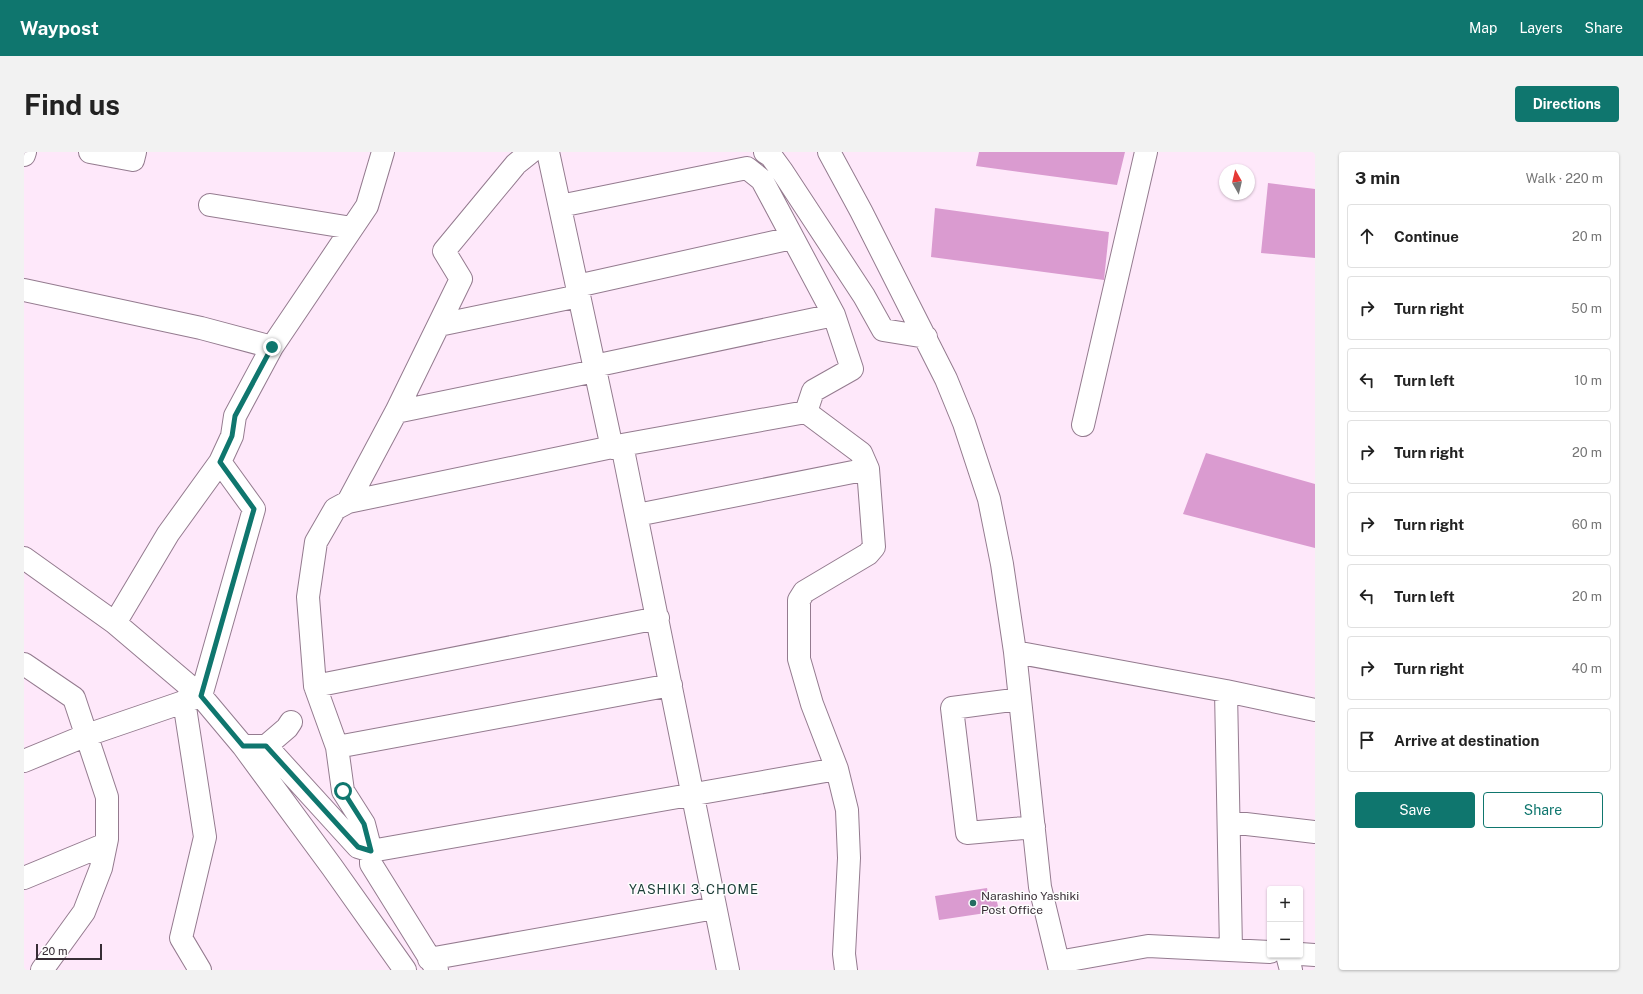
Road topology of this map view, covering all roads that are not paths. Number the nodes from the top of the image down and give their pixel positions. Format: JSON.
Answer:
{"nodes":[{"id":1,"x":25,"y":152,"type":"edge"},
{"id":2,"x":90,"y":152,"type":"edge"},
{"id":3,"x":383,"y":152,"type":"edge"},
{"id":4,"x":531,"y":152,"type":"edge"},
{"id":5,"x":548,"y":152,"type":"edge"},
{"id":6,"x":766,"y":152,"type":"edge"},
{"id":7,"x":829,"y":152,"type":"edge"},
{"id":8,"x":1146,"y":152,"type":"edge"},
{"id":9,"x":24,"y":155,"type":"edge"},
{"id":10,"x":134,"y":156,"type":"edge"},
{"id":11,"x":210,"y":205,"type":"dead end"},
{"id":12,"x":560,"y":206,"type":"junction"},
{"id":13,"x":352,"y":228,"type":"junction"},
{"id":14,"x":792,"y":238,"type":"junction"},
{"id":15,"x":24,"y":290,"type":"edge"},
{"id":16,"x":578,"y":291,"type":"junction"},
{"id":17,"x":834,"y":315,"type":"junction"},
{"id":18,"x":439,"y":325,"type":"junction"},
{"id":19,"x":926,"y":337,"type":"junction"},
{"id":20,"x":272,"y":347,"type":"junction"},
{"id":21,"x":595,"y":368,"type":"junction"},
{"id":22,"x":396,"y":412,"type":"junction"},
{"id":23,"x":806,"y":412,"type":"junction"},
{"id":24,"x":1083,"y":425,"type":"dead end"},
{"id":25,"x":617,"y":447,"type":"junction"},
{"id":26,"x":220,"y":462,"type":"junction"},
{"id":27,"x":868,"y":469,"type":"junction"},
{"id":28,"x":348,"y":502,"type":"junction"},
{"id":29,"x":637,"y":516,"type":"junction"},
{"id":30,"x":24,"y":558,"type":"edge"},
{"id":31,"x":658,"y":618,"type":"junction"},
{"id":32,"x":115,"y":623,"type":"junction"},
{"id":33,"x":1015,"y":652,"type":"junction"},
{"id":34,"x":24,"y":664,"type":"edge"},
{"id":35,"x":671,"y":685,"type":"junction"},
{"id":36,"x":315,"y":686,"type":"junction"},
{"id":37,"x":1226,"y":691,"type":"junction"},
{"id":38,"x":193,"y":698,"type":"junction"},
{"id":39,"x":1020,"y":699,"type":"junction"},
{"id":40,"x":1315,"y":710,"type":"edge"},
{"id":41,"x":291,"y":722,"type":"dead end"},
{"id":42,"x":87,"y":735,"type":"junction"},
{"id":43,"x":243,"y":746,"type":"junction"},
{"id":44,"x":266,"y":746,"type":"junction"},
{"id":45,"x":337,"y":747,"type":"junction"},
{"id":46,"x":24,"y":762,"type":"edge"},
{"id":47,"x":837,"y":768,"type":"junction"},
{"id":48,"x":692,"y":794,"type":"junction"},
{"id":49,"x":1229,"y":822,"type":"junction"},
{"id":50,"x":1034,"y":827,"type":"junction"},
{"id":51,"x":1315,"y":832,"type":"edge"},
{"id":52,"x":106,"y":844,"type":"junction"},
{"id":53,"x":371,"y":851,"type":"junction"},
{"id":54,"x":24,"y":878,"type":"edge"},
{"id":55,"x":715,"y":908,"type":"junction"},
{"id":56,"x":1231,"y":950,"type":"junction"},
{"id":57,"x":1267,"y":952,"type":"edge"},
{"id":58,"x":1303,"y":954,"type":"edge"},
{"id":59,"x":1315,"y":955,"type":"edge"},
{"id":60,"x":1288,"y":958,"type":"edge"},
{"id":61,"x":433,"y":964,"type":"edge"},
{"id":62,"x":1059,"y":966,"type":"edge"},
{"id":63,"x":42,"y":970,"type":"edge"},
{"id":64,"x":200,"y":970,"type":"edge"},
{"id":65,"x":404,"y":970,"type":"edge"},
{"id":66,"x":728,"y":970,"type":"edge"},
{"id":67,"x":846,"y":970,"type":"edge"},
{"id":68,"x":1291,"y":970,"type":"edge"}],
"edges":[{"from":1,"to":9,"type":"street"},
{"from":2,"to":10,"type":"street"},
{"from":3,"to":13,"type":"street"},
{"from":4,"to":18,"type":"street"},
{"from":5,"to":12,"type":"street"},
{"from":6,"to":19,"type":"street"},
{"from":7,"to":19,"type":"street"},
{"from":8,"to":24,"type":"street"},
{"from":11,"to":13,"type":"street"},
{"from":12,"to":14,"type":"street"},
{"from":12,"to":16,"type":"street"},
{"from":13,"to":20,"type":"street"},
{"from":14,"to":16,"type":"street"},
{"from":14,"to":17,"type":"street"},
{"from":15,"to":20,"type":"street"},
{"from":16,"to":18,"type":"street"},
{"from":16,"to":21,"type":"street"},
{"from":17,"to":21,"type":"street"},
{"from":17,"to":23,"type":"street"},
{"from":18,"to":22,"type":"street"},
{"from":19,"to":33,"type":"street"},
{"from":20,"to":26,"type":"street"},
{"from":21,"to":22,"type":"street"},
{"from":21,"to":25,"type":"street"},
{"from":22,"to":28,"type":"street"},
{"from":23,"to":25,"type":"street"},
{"from":23,"to":27,"type":"street"},
{"from":25,"to":28,"type":"street"},
{"from":25,"to":29,"type":"street"},
{"from":26,"to":32,"type":"street"},
{"from":26,"to":38,"type":"street"},
{"from":27,"to":29,"type":"street"},
{"from":27,"to":47,"type":"street"},
{"from":28,"to":36,"type":"street"},
{"from":29,"to":31,"type":"street"},
{"from":30,"to":32,"type":"street"},
{"from":31,"to":35,"type":"street"},
{"from":31,"to":36,"type":"street"},
{"from":32,"to":38,"type":"street"},
{"from":33,"to":37,"type":"street"},
{"from":33,"to":39,"type":"street"},
{"from":34,"to":42,"type":"street"},
{"from":35,"to":45,"type":"street"},
{"from":35,"to":48,"type":"street"},
{"from":36,"to":45,"type":"street"},
{"from":37,"to":40,"type":"street"},
{"from":37,"to":49,"type":"street"},
{"from":38,"to":42,"type":"street"},
{"from":38,"to":43,"type":"street"},
{"from":38,"to":64,"type":"street"},
{"from":39,"to":50,"type":"street"},
{"from":39,"to":50,"type":"street"},
{"from":41,"to":44,"type":"street"},
{"from":42,"to":46,"type":"street"},
{"from":42,"to":52,"type":"street"},
{"from":43,"to":44,"type":"street"},
{"from":43,"to":65,"type":"street"},
{"from":44,"to":53,"type":"street"},
{"from":45,"to":53,"type":"street"},
{"from":47,"to":48,"type":"street"},
{"from":47,"to":67,"type":"street"},
{"from":48,"to":53,"type":"street"},
{"from":48,"to":55,"type":"street"},
{"from":49,"to":51,"type":"street"},
{"from":49,"to":56,"type":"street"},
{"from":50,"to":62,"type":"street"},
{"from":52,"to":54,"type":"street"},
{"from":52,"to":63,"type":"street"},
{"from":53,"to":61,"type":"street"},
{"from":55,"to":61,"type":"street"},
{"from":55,"to":66,"type":"street"},
{"from":56,"to":57,"type":"street"},
{"from":56,"to":62,"type":"street"},
{"from":58,"to":59,"type":"street"},
{"from":60,"to":68,"type":"street"}]}
